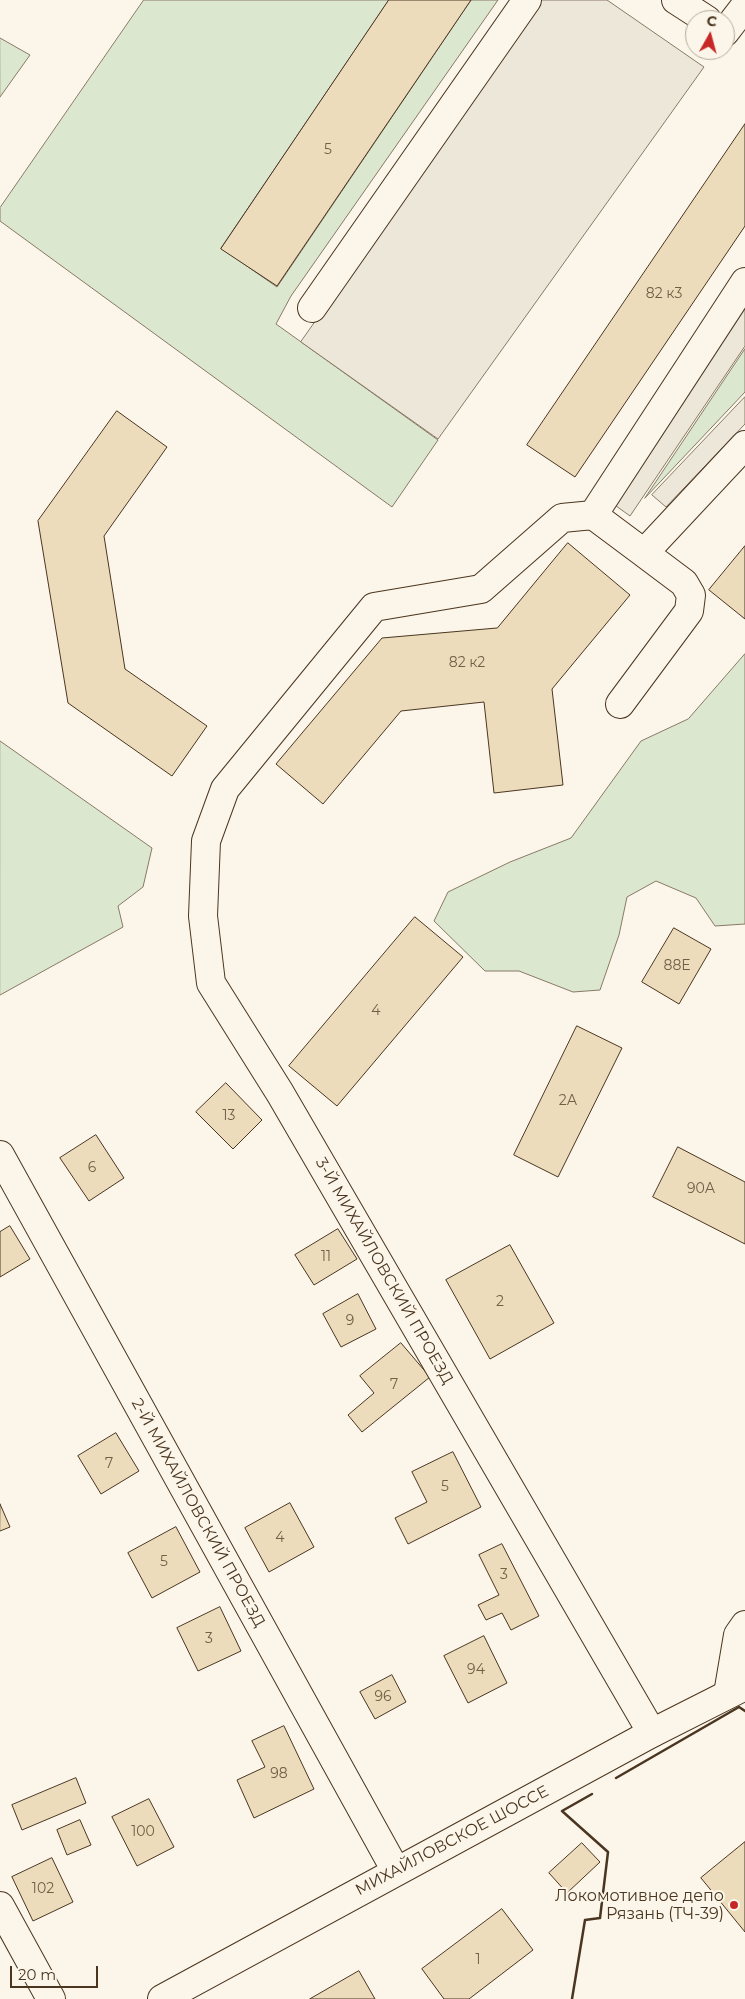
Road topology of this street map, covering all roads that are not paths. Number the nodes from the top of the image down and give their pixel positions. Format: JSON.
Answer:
{"nodes":[{"id":1,"x":527,"y":0,"type":"edge"},
{"id":2,"x":676,"y":0,"type":"edge"},
{"id":3,"x":692,"y":10,"type":"edge"},
{"id":4,"x":745,"y":282,"type":"edge"},
{"id":5,"x":312,"y":308,"type":"dead end"},
{"id":6,"x":745,"y":445,"type":"edge"},
{"id":7,"x":593,"y":515,"type":"junction"},
{"id":8,"x":644,"y":553,"type":"junction"},
{"id":9,"x":620,"y":704,"type":"dead end"},
{"id":10,"x":0,"y":1155,"type":"edge"},
{"id":11,"x":745,"y":1625,"type":"edge"},
{"id":12,"x":737,"y":1690,"type":"edge"},
{"id":13,"x":652,"y":1733,"type":"junction"},
{"id":14,"x":396,"y":1871,"type":"junction"},
{"id":15,"x":0,"y":1906,"type":"edge"},
{"id":16,"x":51,"y":1999,"type":"edge"},
{"id":17,"x":162,"y":1999,"type":"edge"}],
"edges":[{"from":1,"to":5,"type":"street"},
{"from":2,"to":3,"type":"street"},
{"from":4,"to":7,"type":"street"},
{"from":6,"to":8,"type":"street"},
{"from":7,"to":8,"type":"street"},
{"from":7,"to":13,"type":"street","name":"3-Й МИХАЙЛОВСКИЙ ПРОЕЗД"},
{"from":8,"to":9,"type":"street"},
{"from":10,"to":14,"type":"street","name":"2-Й МИХАЙЛОВСКИЙ ПРОЕЗД"},
{"from":11,"to":12,"type":"street"},
{"from":12,"to":13,"type":"street","name":"МИХАЙЛОВСКОЕ ШОССЕ"},
{"from":13,"to":14,"type":"street","name":"МИХАЙЛОВСКОЕ ШОССЕ"},
{"from":14,"to":17,"type":"street","name":"МИХАЙЛОВСКОЕ ШОССЕ"},
{"from":15,"to":16,"type":"street"}]}
